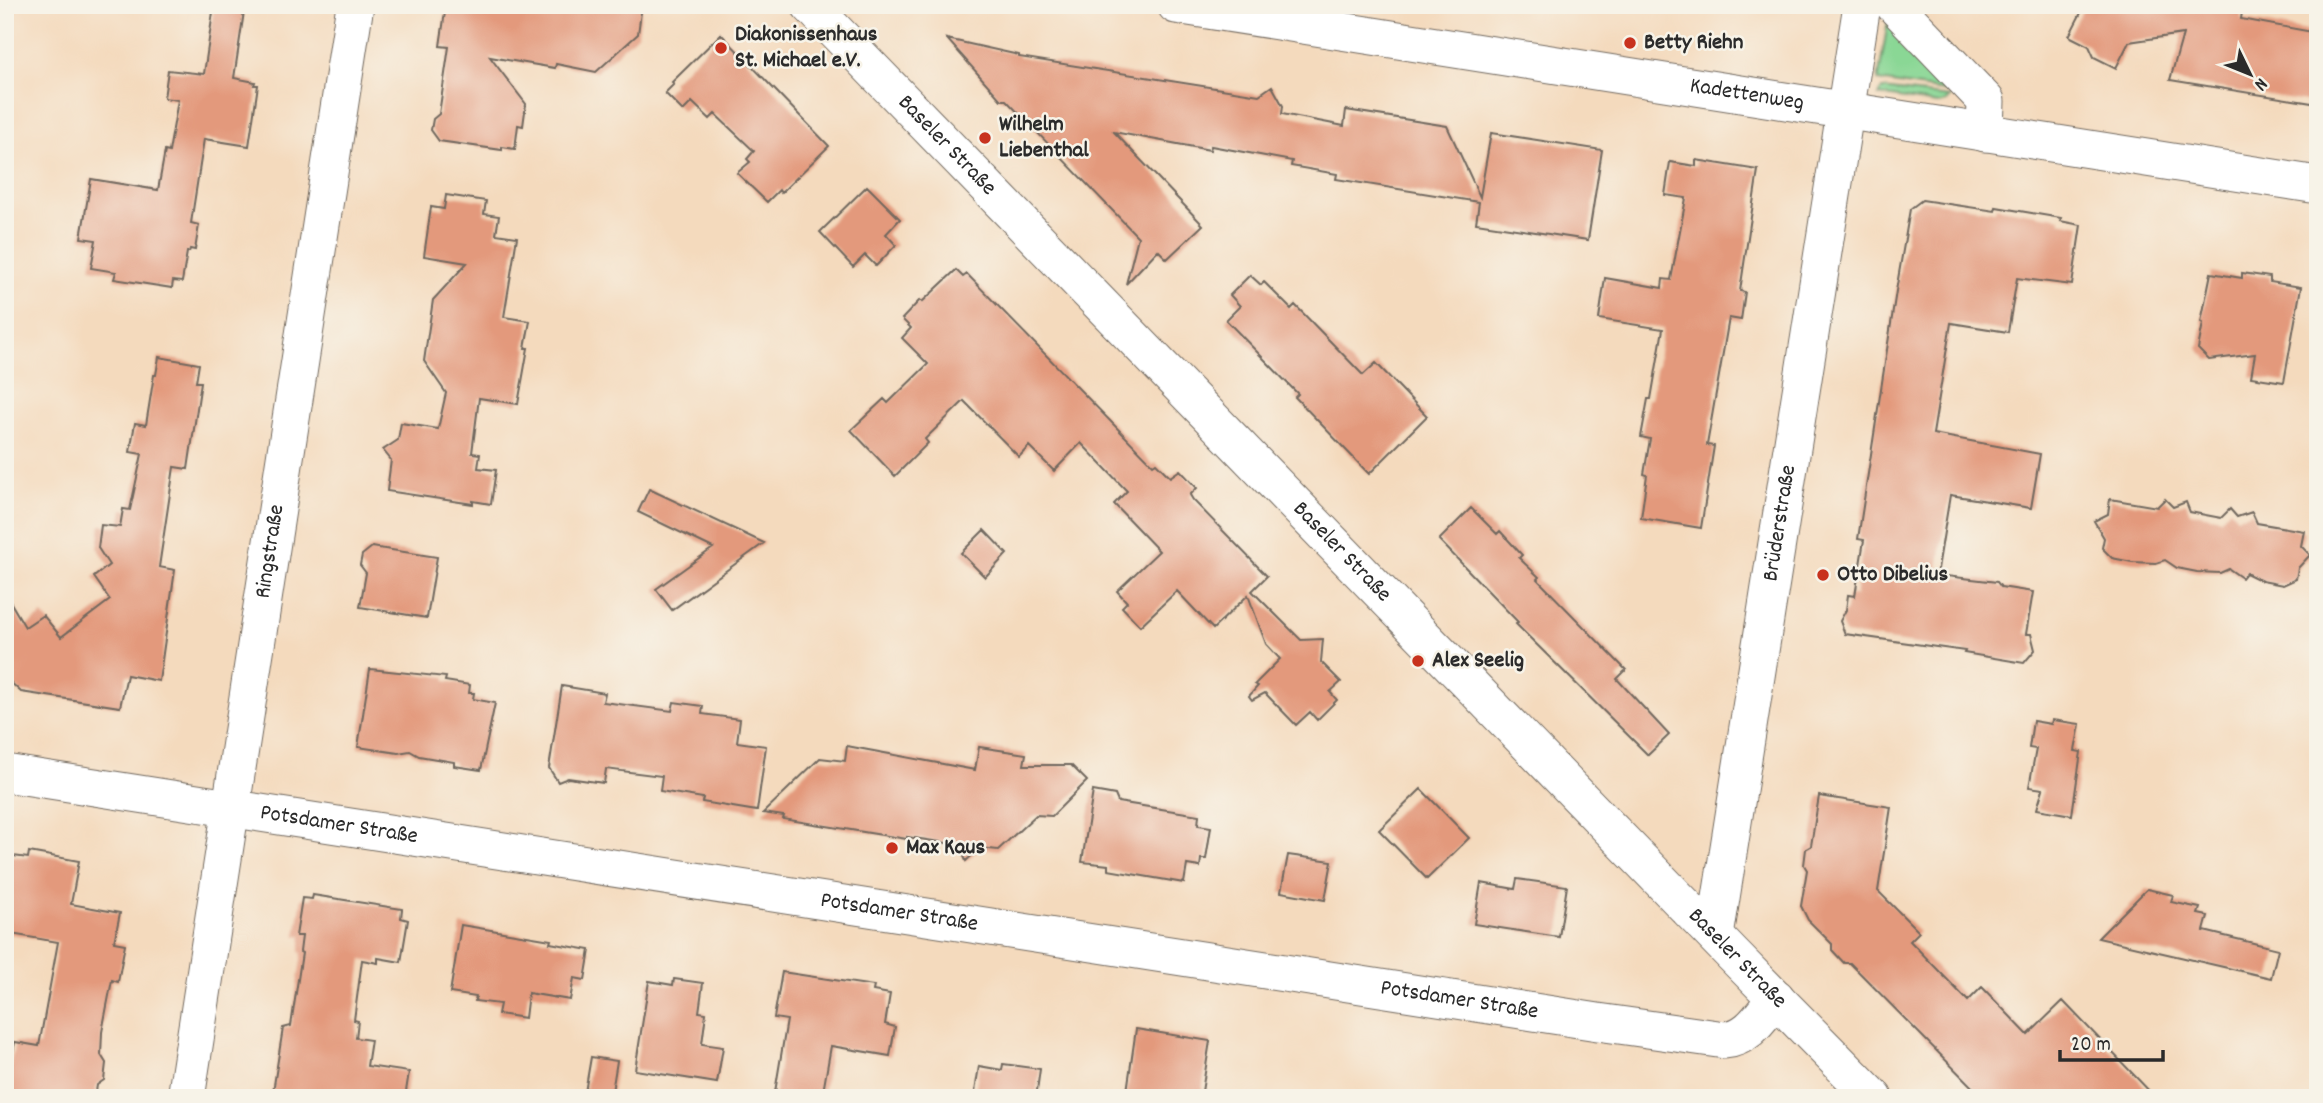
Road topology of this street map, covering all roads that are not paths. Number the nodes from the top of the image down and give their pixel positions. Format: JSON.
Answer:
{"nodes":[{"id":1,"x":355,"y":5,"type":"edge"},
{"id":2,"x":810,"y":5,"type":"edge"},
{"id":3,"x":1176,"y":5,"type":"edge"},
{"id":4,"x":1862,"y":5,"type":"edge"},
{"id":5,"x":1894,"y":5,"type":"edge"},
{"id":6,"x":1844,"y":110,"type":"junction"},
{"id":7,"x":1985,"y":133,"type":"junction"},
{"id":8,"x":2318,"y":185,"type":"edge"},
{"id":9,"x":5,"y":773,"type":"edge"},
{"id":10,"x":230,"y":808,"type":"junction"},
{"id":11,"x":1715,"y":936,"type":"junction"},
{"id":12,"x":1776,"y":998,"type":"junction"},
{"id":13,"x":187,"y":1098,"type":"edge"},
{"id":14,"x":1874,"y":1098,"type":"edge"}],
"edges":[{"from":1,"to":10,"type":"street","name":"Ringstraße"},
{"from":2,"to":11,"type":"street","name":"Baseler Straße"},
{"from":3,"to":6,"type":"street","name":"Kadettenweg"},
{"from":4,"to":6,"type":"street","name":"Brüderstraße"},
{"from":5,"to":7,"type":"street"},
{"from":6,"to":7,"type":"street","name":"Kadettenweg"},
{"from":6,"to":11,"type":"street","name":"Brüderstraße"},
{"from":7,"to":8,"type":"street","name":"Kadettenweg"},
{"from":9,"to":10,"type":"street","name":"Potsdamer Straße"},
{"from":10,"to":12,"type":"street","name":"Potsdamer Straße"},
{"from":10,"to":13,"type":"street","name":"Ringstraße"},
{"from":11,"to":12,"type":"street","name":"Baseler Straße"},
{"from":12,"to":14,"type":"street","name":"Baseler Straße"}]}
